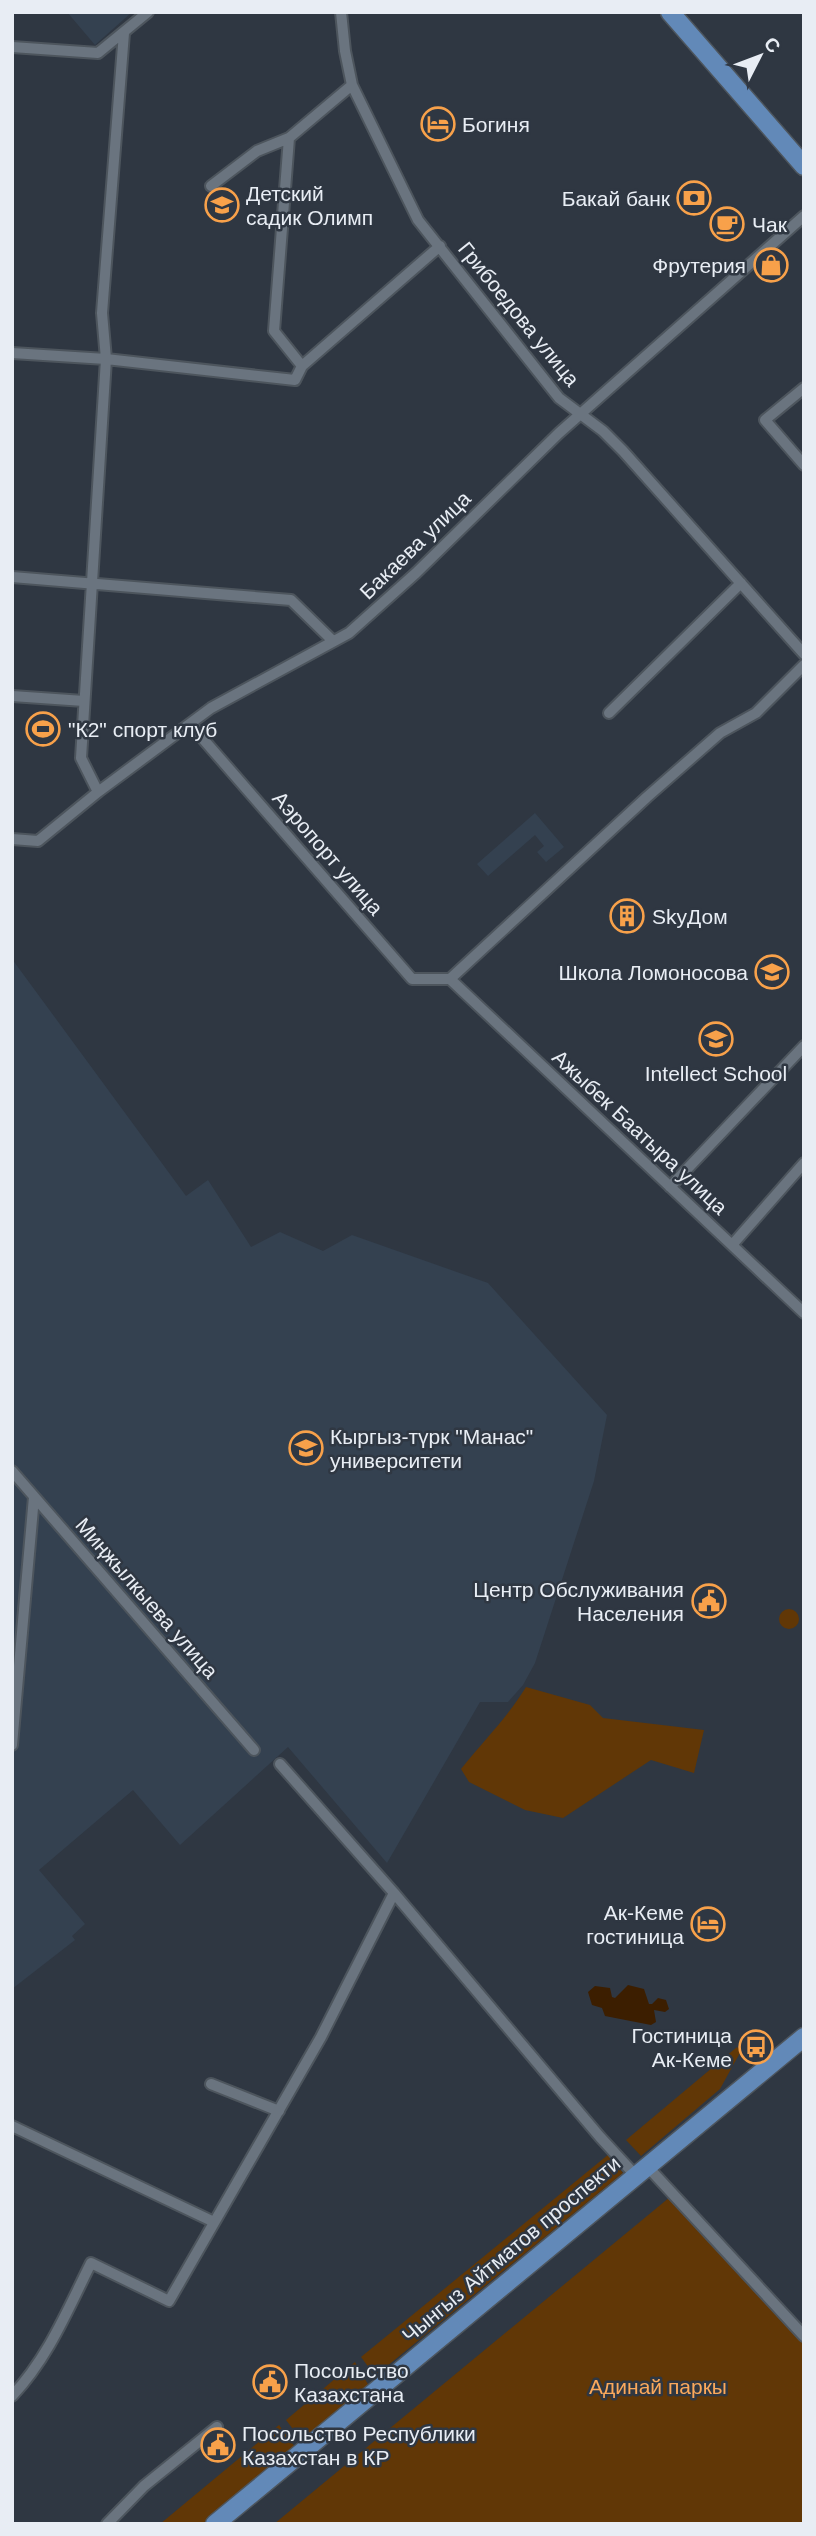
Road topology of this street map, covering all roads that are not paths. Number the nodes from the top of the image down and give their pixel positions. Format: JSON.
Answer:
{"nodes":[{"id":1,"x":148,"y":12,"type":"edge"},
{"id":2,"x":341,"y":12,"type":"edge"},
{"id":3,"x":670,"y":12,"type":"edge"},
{"id":4,"x":124,"y":33,"type":"junction"},
{"id":5,"x":12,"y":47,"type":"edge"},
{"id":6,"x":352,"y":85,"type":"junction"},
{"id":7,"x":289,"y":138,"type":"junction"},
{"id":8,"x":804,"y":166,"type":"edge"},
{"id":9,"x":211,"y":186,"type":"dead end"},
{"id":10,"x":804,"y":216,"type":"edge"},
{"id":11,"x":440,"y":246,"type":"junction"},
{"id":12,"x":12,"y":353,"type":"edge"},
{"id":13,"x":106,"y":359,"type":"junction"},
{"id":14,"x":302,"y":366,"type":"junction"},
{"id":15,"x":804,"y":388,"type":"edge"},
{"id":16,"x":580,"y":416,"type":"junction"},
{"id":17,"x":804,"y":465,"type":"edge"},
{"id":18,"x":12,"y":578,"type":"edge"},
{"id":19,"x":741,"y":583,"type":"junction"},
{"id":20,"x":93,"y":585,"type":"junction"},
{"id":21,"x":333,"y":641,"type":"junction"},
{"id":22,"x":804,"y":654,"type":"edge"},
{"id":23,"x":804,"y":665,"type":"edge"},
{"id":24,"x":12,"y":696,"type":"edge"},
{"id":25,"x":84,"y":701,"type":"junction"},
{"id":26,"x":609,"y":713,"type":"dead end"},
{"id":27,"x":190,"y":724,"type":"junction"},
{"id":28,"x":98,"y":792,"type":"junction"},
{"id":29,"x":12,"y":839,"type":"edge"},
{"id":30,"x":450,"y":979,"type":"junction"},
{"id":31,"x":804,"y":1046,"type":"edge"},
{"id":32,"x":804,"y":1163,"type":"edge"},
{"id":33,"x":670,"y":1187,"type":"junction"},
{"id":34,"x":732,"y":1245,"type":"junction"},
{"id":35,"x":804,"y":1313,"type":"edge"},
{"id":36,"x":12,"y":1471,"type":"edge"},
{"id":37,"x":34,"y":1497,"type":"junction"},
{"id":38,"x":12,"y":1745,"type":"edge"},
{"id":39,"x":254,"y":1750,"type":"dead end"},
{"id":40,"x":280,"y":1764,"type":"dead end"},
{"id":41,"x":394,"y":1893,"type":"junction"},
{"id":42,"x":804,"y":2037,"type":"edge"},
{"id":43,"x":211,"y":2084,"type":"dead end"},
{"id":44,"x":279,"y":2111,"type":"junction"},
{"id":45,"x":12,"y":2126,"type":"edge"},
{"id":46,"x":641,"y":2171,"type":"junction"},
{"id":47,"x":214,"y":2222,"type":"junction"},
{"id":48,"x":804,"y":2336,"type":"edge"},
{"id":49,"x":12,"y":2396,"type":"edge"},
{"id":50,"x":217,"y":2427,"type":"dead end"},
{"id":51,"x":107,"y":2524,"type":"edge"},
{"id":52,"x":215,"y":2524,"type":"edge"}],
"edges":[{"from":1,"to":4,"type":"street"},
{"from":2,"to":6,"type":"street","name":"Грибоедова улица"},
{"from":3,"to":8,"type":"main road"},
{"from":4,"to":5,"type":"street"},
{"from":4,"to":13,"type":"street"},
{"from":6,"to":7,"type":"street"},
{"from":6,"to":11,"type":"street","name":"Грибоедова улица"},
{"from":7,"to":9,"type":"street"},
{"from":7,"to":14,"type":"street"},
{"from":10,"to":16,"type":"street","name":"Бакаева улица"},
{"from":11,"to":14,"type":"street"},
{"from":11,"to":16,"type":"street","name":"Грибоедова улица"},
{"from":12,"to":13,"type":"street"},
{"from":13,"to":14,"type":"street"},
{"from":13,"to":20,"type":"street"},
{"from":15,"to":17,"type":"street"},
{"from":16,"to":19,"type":"street","name":"Грибоедова улица"},
{"from":16,"to":21,"type":"street","name":"Бакаева улица"},
{"from":18,"to":20,"type":"street"},
{"from":19,"to":22,"type":"street","name":"Грибоедова улица"},
{"from":19,"to":26,"type":"street"},
{"from":20,"to":21,"type":"street"},
{"from":20,"to":25,"type":"street"},
{"from":21,"to":27,"type":"street","name":"Бакаева улица"},
{"from":23,"to":30,"type":"street"},
{"from":24,"to":25,"type":"street"},
{"from":25,"to":28,"type":"street"},
{"from":27,"to":28,"type":"street","name":"Бакаева улица"},
{"from":27,"to":30,"type":"street","name":"Аэропорт улица"},
{"from":28,"to":29,"type":"street","name":"Бакаева улица"},
{"from":30,"to":33,"type":"street","name":"Ажыбек Баатыра улица"},
{"from":31,"to":33,"type":"street"},
{"from":32,"to":34,"type":"street"},
{"from":33,"to":34,"type":"street","name":"Ажыбек Баатыра улица"},
{"from":34,"to":35,"type":"street","name":"Ажыбек Баатыра улица"},
{"from":36,"to":37,"type":"street","name":"Миңжылкыева улица"},
{"from":37,"to":38,"type":"street"},
{"from":37,"to":39,"type":"street","name":"Миңжылкыева улица"},
{"from":40,"to":41,"type":"street"},
{"from":41,"to":44,"type":"street"},
{"from":41,"to":46,"type":"street"},
{"from":42,"to":46,"type":"main road","name":"Чынгыз Айтматов проспекти"},
{"from":43,"to":44,"type":"street"},
{"from":44,"to":47,"type":"street"},
{"from":45,"to":47,"type":"street"},
{"from":46,"to":48,"type":"street"},
{"from":46,"to":52,"type":"main road","name":"Чынгыз Айтматов проспекти"},
{"from":47,"to":49,"type":"street"},
{"from":50,"to":51,"type":"street"}]}
